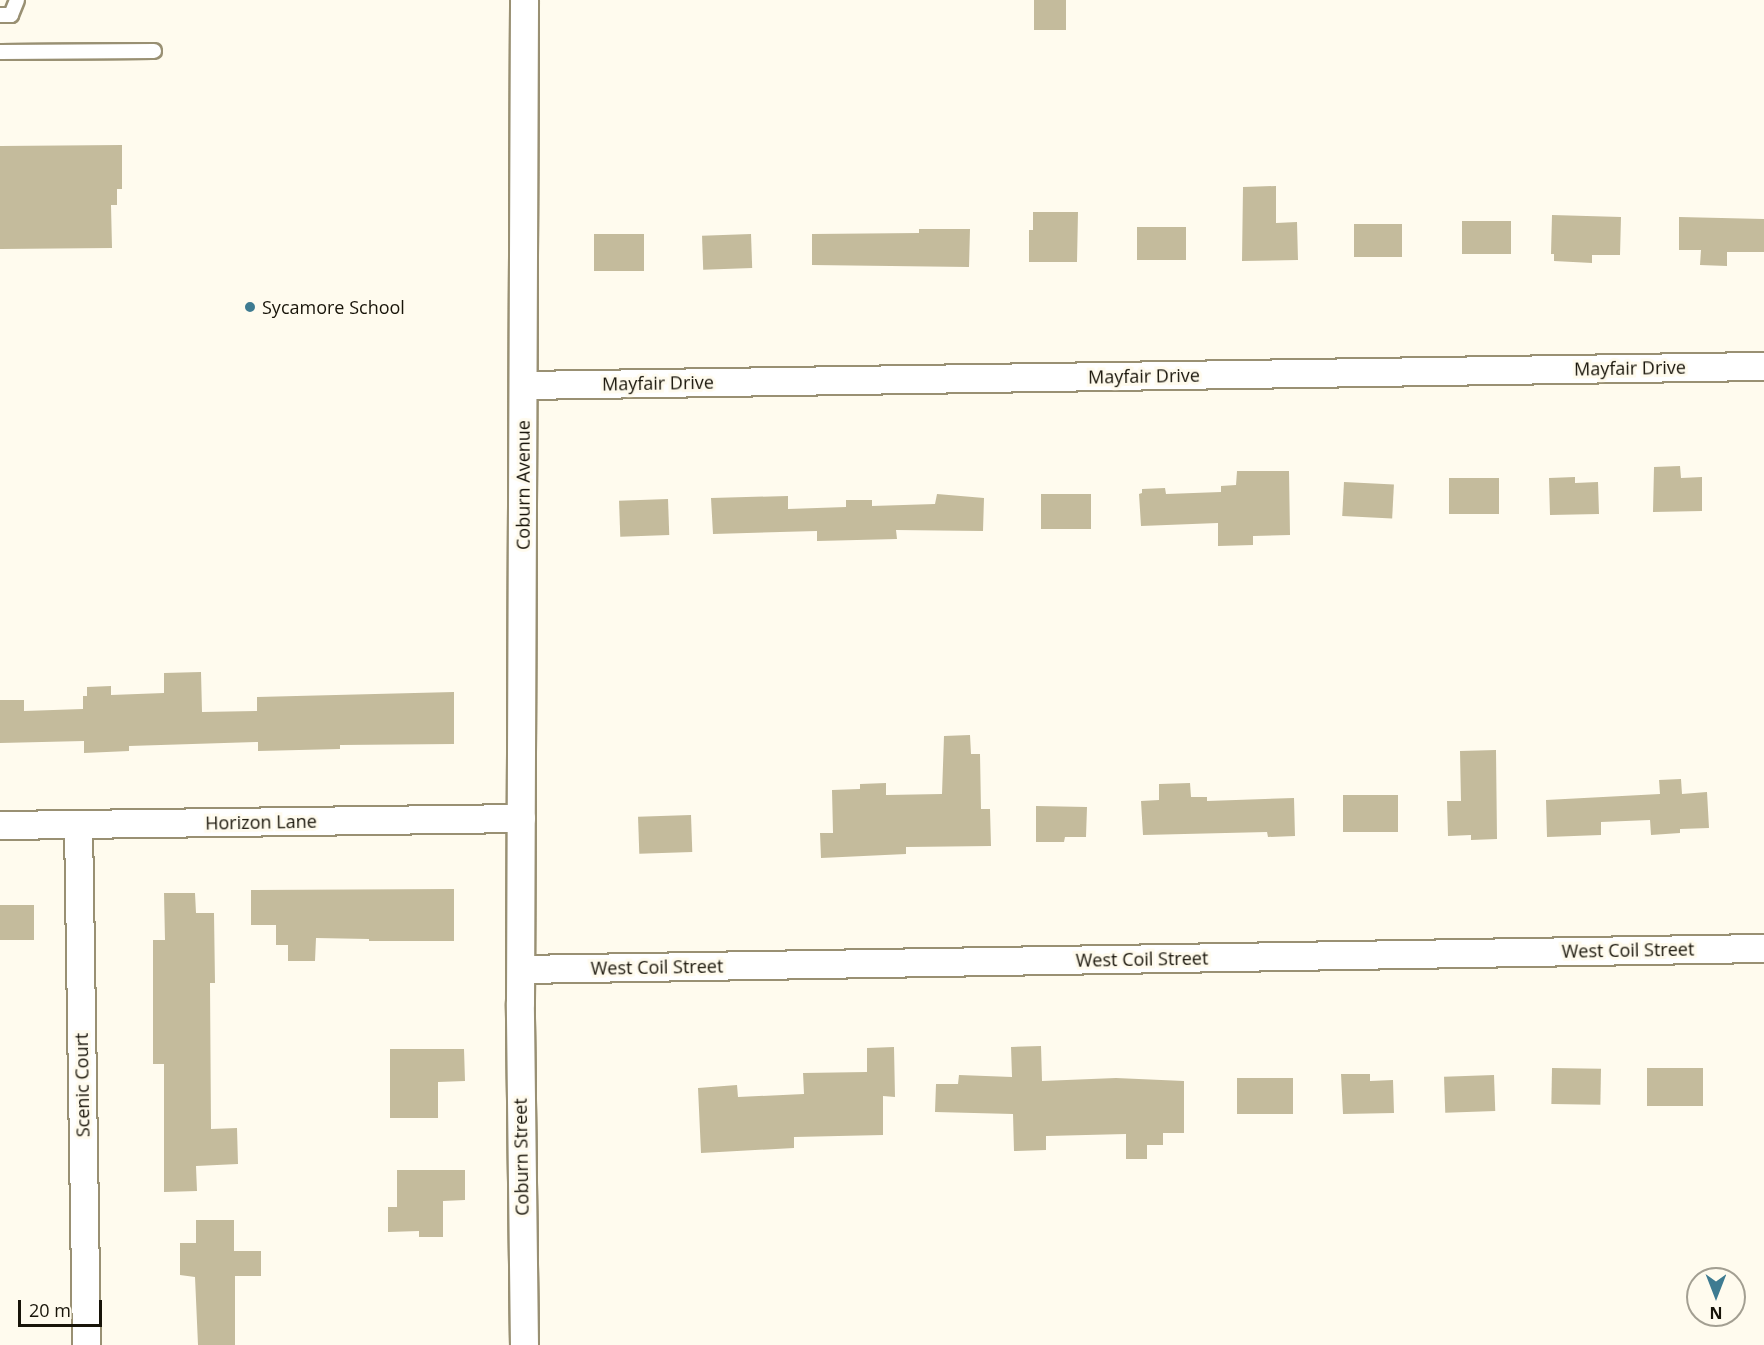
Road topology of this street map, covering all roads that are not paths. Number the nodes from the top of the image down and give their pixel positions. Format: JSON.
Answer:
{"nodes":[{"id":1,"x":17,"y":0,"type":"edge"},
{"id":2,"x":524,"y":0,"type":"edge"},
{"id":3,"x":5,"y":15,"type":"edge"},
{"id":4,"x":0,"y":28,"type":"edge"},
{"id":5,"x":154,"y":51,"type":"dead end"},
{"id":6,"x":0,"y":52,"type":"edge"},
{"id":7,"x":1764,"y":366,"type":"edge"},
{"id":8,"x":523,"y":385,"type":"junction"},
{"id":9,"x":521,"y":818,"type":"junction"},
{"id":10,"x":78,"y":824,"type":"junction"},
{"id":11,"x":0,"y":825,"type":"edge"},
{"id":12,"x":1764,"y":948,"type":"edge"},
{"id":13,"x":521,"y":969,"type":"junction"},
{"id":14,"x":86,"y":1345,"type":"edge"},
{"id":15,"x":524,"y":1345,"type":"edge"}],
"edges":[{"from":1,"to":3,"type":"lane"},
{"from":2,"to":8,"type":"street","name":"Coburn Avenue"},
{"from":3,"to":4,"type":"lane"},
{"from":5,"to":6,"type":"lane"},
{"from":7,"to":8,"type":"street","name":"Mayfair Drive"},
{"from":8,"to":9,"type":"street","name":"Coburn Avenue"},
{"from":9,"to":10,"type":"street","name":"Horizon Lane"},
{"from":9,"to":13,"type":"street","name":"Coburn Avenue"},
{"from":10,"to":11,"type":"street","name":"Horizon Lane"},
{"from":10,"to":14,"type":"street","name":"Scenic Court"},
{"from":12,"to":13,"type":"street","name":"West Coil Street"},
{"from":13,"to":15,"type":"street","name":"Coburn Street"}]}
